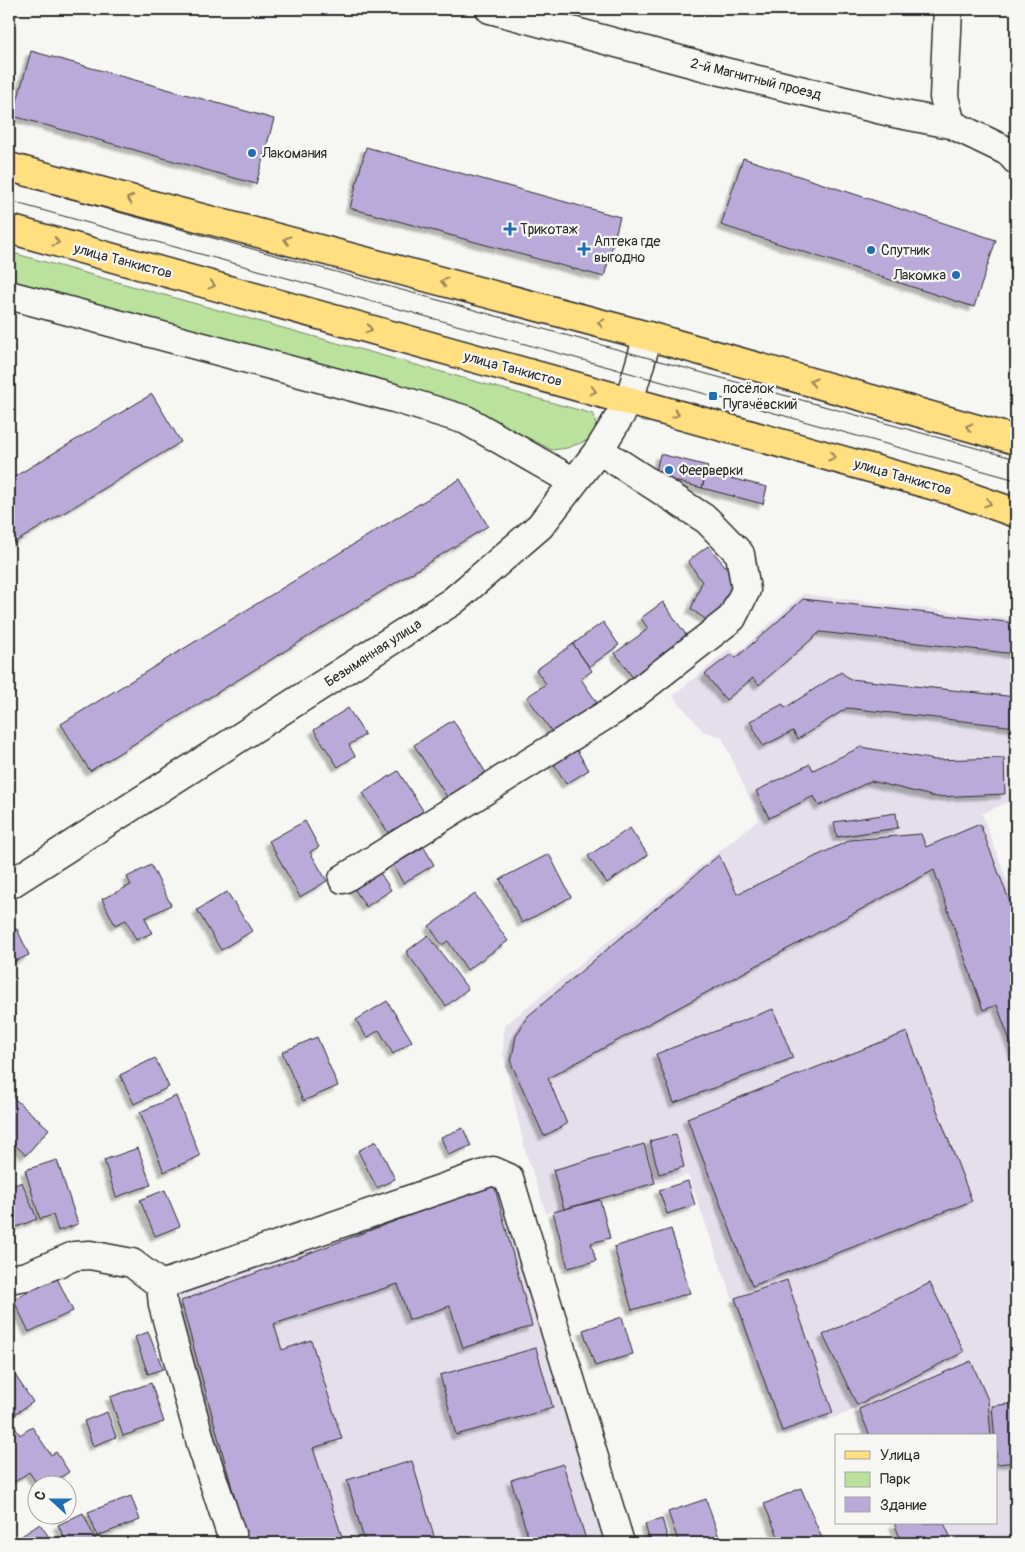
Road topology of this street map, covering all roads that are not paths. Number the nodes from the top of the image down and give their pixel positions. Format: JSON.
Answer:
{"nodes":[{"id":1,"x":490,"y":9,"type":"edge"},
{"id":2,"x":948,"y":9,"type":"edge"},
{"id":3,"x":951,"y":124,"type":"junction"},
{"id":4,"x":1016,"y":160,"type":"edge"},
{"id":5,"x":9,"y":167,"type":"edge"},
{"id":6,"x":9,"y":229,"type":"edge"},
{"id":7,"x":9,"y":294,"type":"edge"},
{"id":8,"x":648,"y":336,"type":"junction"},
{"id":9,"x":629,"y":400,"type":"junction"},
{"id":10,"x":1016,"y":440,"type":"edge"},
{"id":11,"x":599,"y":450,"type":"junction"},
{"id":12,"x":574,"y":482,"type":"junction"},
{"id":13,"x":1016,"y":514,"type":"edge"},
{"id":14,"x":343,"y":879,"type":"dead end"},
{"id":15,"x":9,"y":885,"type":"edge"},
{"id":16,"x":9,"y":1279,"type":"edge"},
{"id":17,"x":160,"y":1285,"type":"junction"},
{"id":18,"x":234,"y":1543,"type":"edge"},
{"id":19,"x":620,"y":1543,"type":"edge"}],
"edges":[{"from":1,"to":3,"type":"street","name":"2-й Магнитный проезд"},
{"from":2,"to":3,"type":"street"},
{"from":3,"to":4,"type":"street","name":"2-й Магнитный проезд"},
{"from":8,"to":5,"type":"main road","one_way":true},
{"from":6,"to":9,"type":"main road","name":"улица Танкистов","one_way":true},
{"from":7,"to":12,"type":"street"},
{"from":8,"to":9,"type":"street","name":"Безымянная улица"},
{"from":10,"to":8,"type":"main road","one_way":true},
{"from":9,"to":11,"type":"street","name":"Безымянная улица"},
{"from":9,"to":13,"type":"main road","name":"улица Танкистов","one_way":true},
{"from":11,"to":12,"type":"street","name":"Безымянная улица"},
{"from":11,"to":14,"type":"street"},
{"from":12,"to":15,"type":"street","name":"Безымянная улица"},
{"from":16,"to":17,"type":"street"},
{"from":17,"to":18,"type":"street"},
{"from":17,"to":19,"type":"street"}]}
